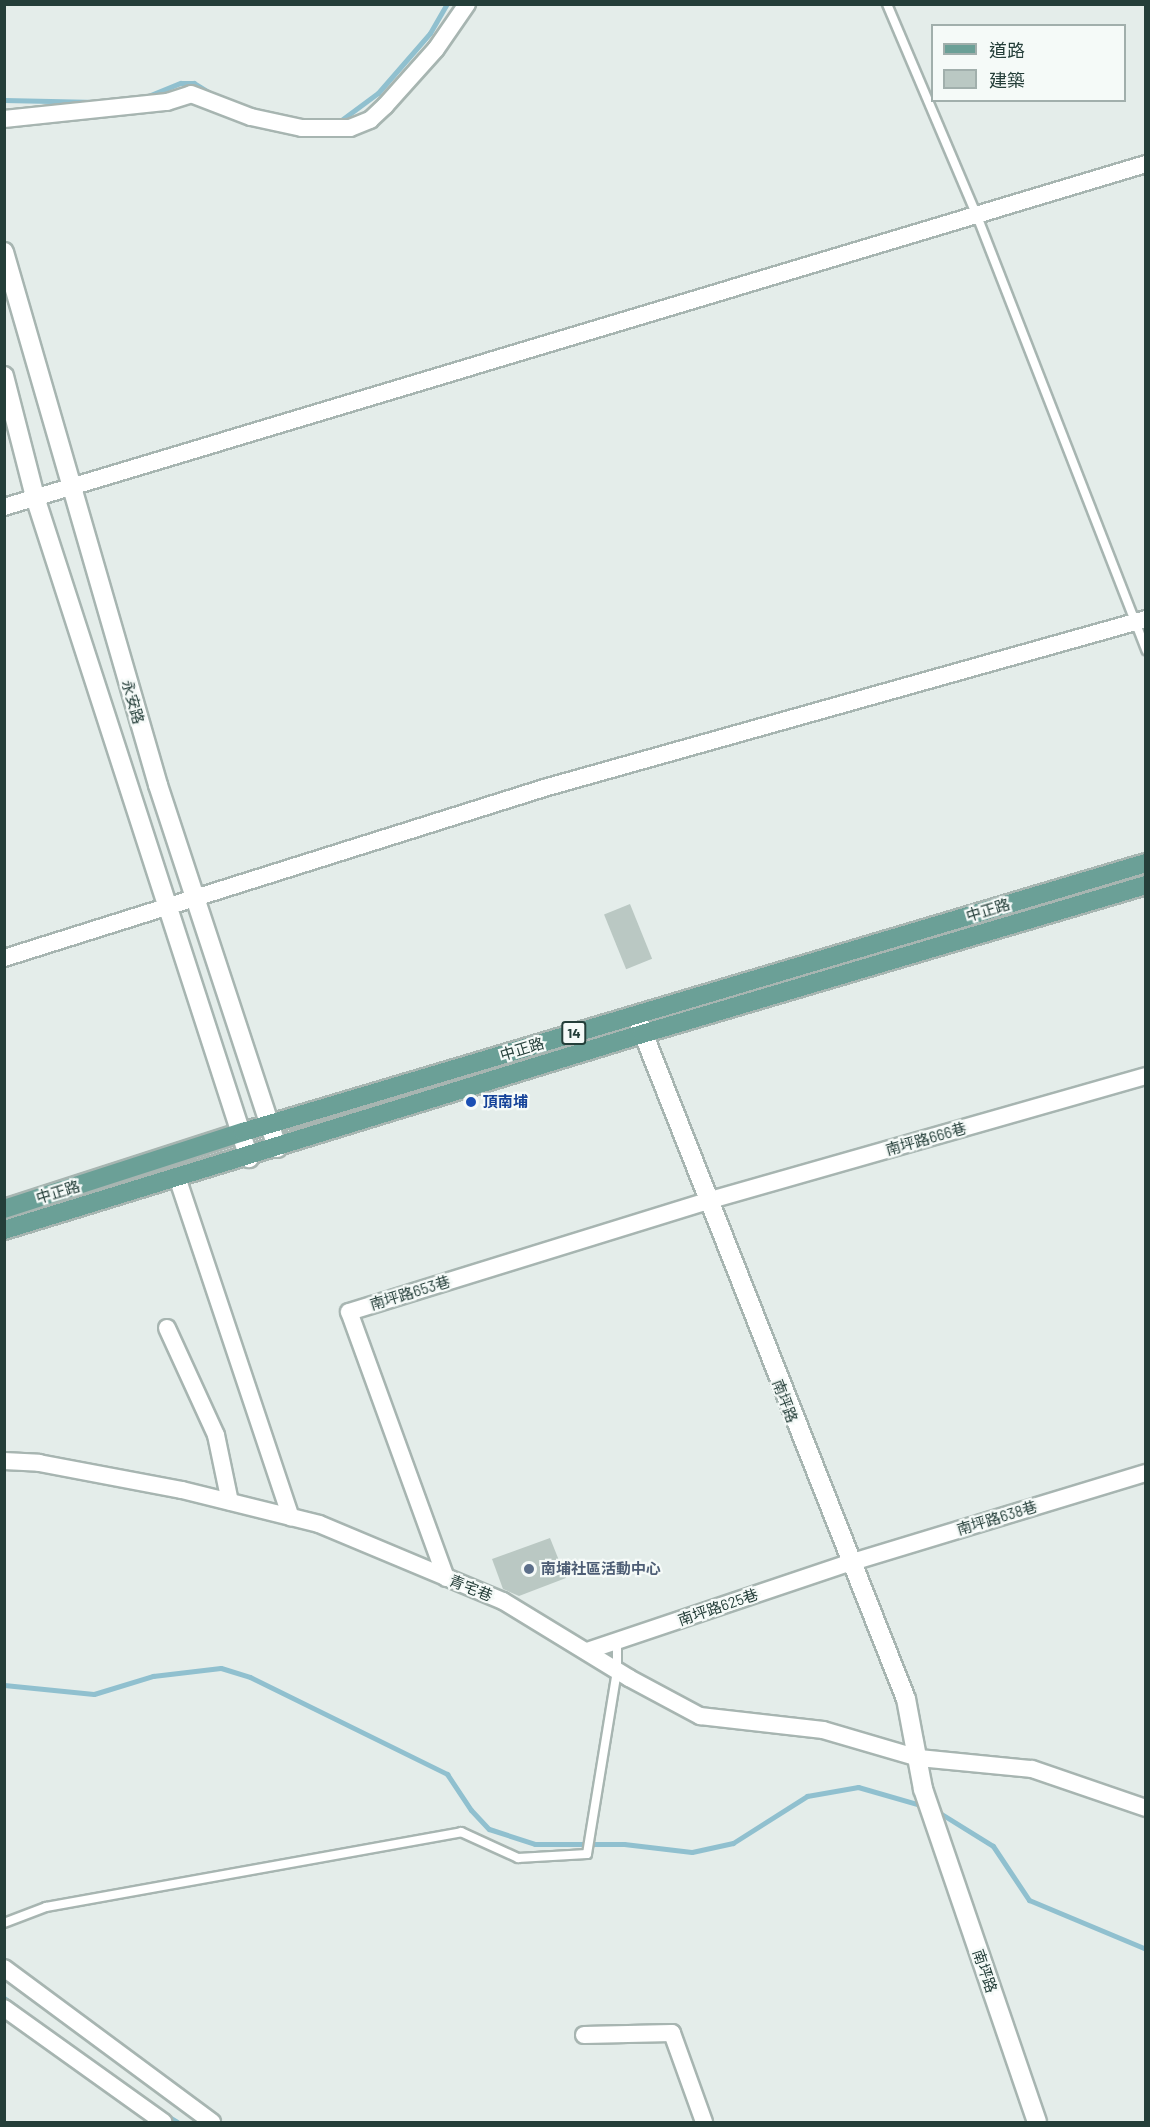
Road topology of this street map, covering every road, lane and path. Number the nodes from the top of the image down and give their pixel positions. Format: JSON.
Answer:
{"nodes":[{"id":1,"x":467,"y":4,"type":"edge"},
{"id":2,"x":887,"y":4,"type":"edge"},
{"id":3,"x":4,"y":119,"type":"edge"},
{"id":4,"x":1146,"y":165,"type":"edge"},
{"id":5,"x":977,"y":216,"type":"junction"},
{"id":6,"x":4,"y":252,"type":"edge"},
{"id":7,"x":4,"y":376,"type":"edge"},
{"id":8,"x":70,"y":488,"type":"junction"},
{"id":9,"x":35,"y":497,"type":"junction"},
{"id":10,"x":4,"y":507,"type":"edge"},
{"id":11,"x":1140,"y":621,"type":"edge"},
{"id":12,"x":1146,"y":650,"type":"edge"},
{"id":13,"x":1146,"y":863,"type":"edge"},
{"id":14,"x":1146,"y":885,"type":"edge"},
{"id":15,"x":193,"y":897,"type":"junction"},
{"id":16,"x":167,"y":904,"type":"junction"},
{"id":17,"x":4,"y":958,"type":"edge"},
{"id":18,"x":636,"y":1015,"type":"junction"},
{"id":19,"x":642,"y":1034,"type":"junction"},
{"id":20,"x":1146,"y":1076,"type":"edge"},
{"id":21,"x":267,"y":1125,"type":"junction"},
{"id":22,"x":243,"y":1132,"type":"junction"},
{"id":23,"x":277,"y":1148,"type":"junction"},
{"id":24,"x":249,"y":1158,"type":"junction"},
{"id":25,"x":177,"y":1177,"type":"junction"},
{"id":26,"x":707,"y":1201,"type":"junction"},
{"id":27,"x":4,"y":1209,"type":"edge"},
{"id":28,"x":4,"y":1230,"type":"edge"},
{"id":29,"x":167,"y":1328,"type":"dead end"},
{"id":30,"x":4,"y":1461,"type":"edge"},
{"id":31,"x":1146,"y":1473,"type":"edge"},
{"id":32,"x":230,"y":1502,"type":"junction"},
{"id":33,"x":291,"y":1517,"type":"junction"},
{"id":34,"x":849,"y":1563,"type":"junction"},
{"id":35,"x":446,"y":1578,"type":"junction"},
{"id":36,"x":616,"y":1641,"type":"junction"},
{"id":37,"x":587,"y":1651,"type":"junction"},
{"id":38,"x":617,"y":1670,"type":"junction"},
{"id":39,"x":919,"y":1758,"type":"junction"},
{"id":40,"x":1146,"y":1808,"type":"edge"},
{"id":41,"x":4,"y":1923,"type":"edge"},
{"id":42,"x":4,"y":1968,"type":"edge"},
{"id":43,"x":4,"y":2008,"type":"edge"},
{"id":44,"x":584,"y":2036,"type":"dead end"},
{"id":45,"x":163,"y":2122,"type":"edge"},
{"id":46,"x":212,"y":2122,"type":"edge"},
{"id":47,"x":704,"y":2122,"type":"edge"},
{"id":48,"x":1037,"y":2122,"type":"edge"}],
"edges":[{"from":1,"to":3,"type":"street"},
{"from":2,"to":5,"type":"lane"},
{"from":4,"to":5,"type":"street"},
{"from":5,"to":8,"type":"street"},
{"from":5,"to":11,"type":"lane"},
{"from":6,"to":8,"type":"street","name":"永安路"},
{"from":7,"to":9,"type":"street","name":"永安路"},
{"from":8,"to":9,"type":"street"},
{"from":8,"to":15,"type":"street","name":"永安路"},
{"from":9,"to":10,"type":"street"},
{"from":9,"to":16,"type":"street","name":"永安路"},
{"from":11,"to":12,"type":"lane"},
{"from":11,"to":15,"type":"street"},
{"from":13,"to":18,"type":"main road","name":"中正路","number":"14"},
{"from":14,"to":19,"type":"main road","name":"中正路","number":"14"},
{"from":15,"to":16,"type":"street"},
{"from":15,"to":21,"type":"street","name":"永安路"},
{"from":16,"to":17,"type":"street"},
{"from":16,"to":22,"type":"street","name":"永安路"},
{"from":18,"to":19,"type":"street","name":"南坪路"},
{"from":18,"to":21,"type":"main road","name":"中正路","number":"14"},
{"from":19,"to":23,"type":"main road","name":"中正路","number":"14"},
{"from":19,"to":26,"type":"street","name":"南坪路"},
{"from":20,"to":26,"type":"street","name":"南坪路666巷"},
{"from":21,"to":22,"type":"main road","name":"中正路","number":"14"},
{"from":21,"to":23,"type":"street","name":"永安路"},
{"from":22,"to":24,"type":"street","name":"永安路"},
{"from":22,"to":27,"type":"main road","name":"中正路","number":"14"},
{"from":23,"to":24,"type":"main road","name":"中正路","number":"14"},
{"from":24,"to":25,"type":"main road","name":"中正路","number":"14"},
{"from":25,"to":28,"type":"main road","name":"中正路","number":"14"},
{"from":25,"to":33,"type":"street"},
{"from":26,"to":34,"type":"street","name":"南坪路"},
{"from":26,"to":35,"type":"street","name":"南坪路653巷"},
{"from":29,"to":32,"type":"street"},
{"from":30,"to":32,"type":"street","name":"青宅巷"},
{"from":31,"to":34,"type":"street","name":"南坪路638巷"},
{"from":32,"to":33,"type":"street","name":"青宅巷"},
{"from":33,"to":35,"type":"street","name":"青宅巷"},
{"from":34,"to":36,"type":"street","name":"南坪路625巷"},
{"from":34,"to":39,"type":"street","name":"南坪路"},
{"from":35,"to":37,"type":"street","name":"青宅巷"},
{"from":36,"to":37,"type":"street","name":"南坪路625巷"},
{"from":36,"to":38,"type":"lane"},
{"from":37,"to":38,"type":"street","name":"青宅巷"},
{"from":38,"to":39,"type":"street","name":"青宅巷"},
{"from":38,"to":41,"type":"lane"},
{"from":39,"to":40,"type":"street","name":"青宅巷"},
{"from":39,"to":48,"type":"street","name":"南坪路"},
{"from":42,"to":46,"type":"street"},
{"from":43,"to":45,"type":"street"},
{"from":44,"to":47,"type":"street"}]}
